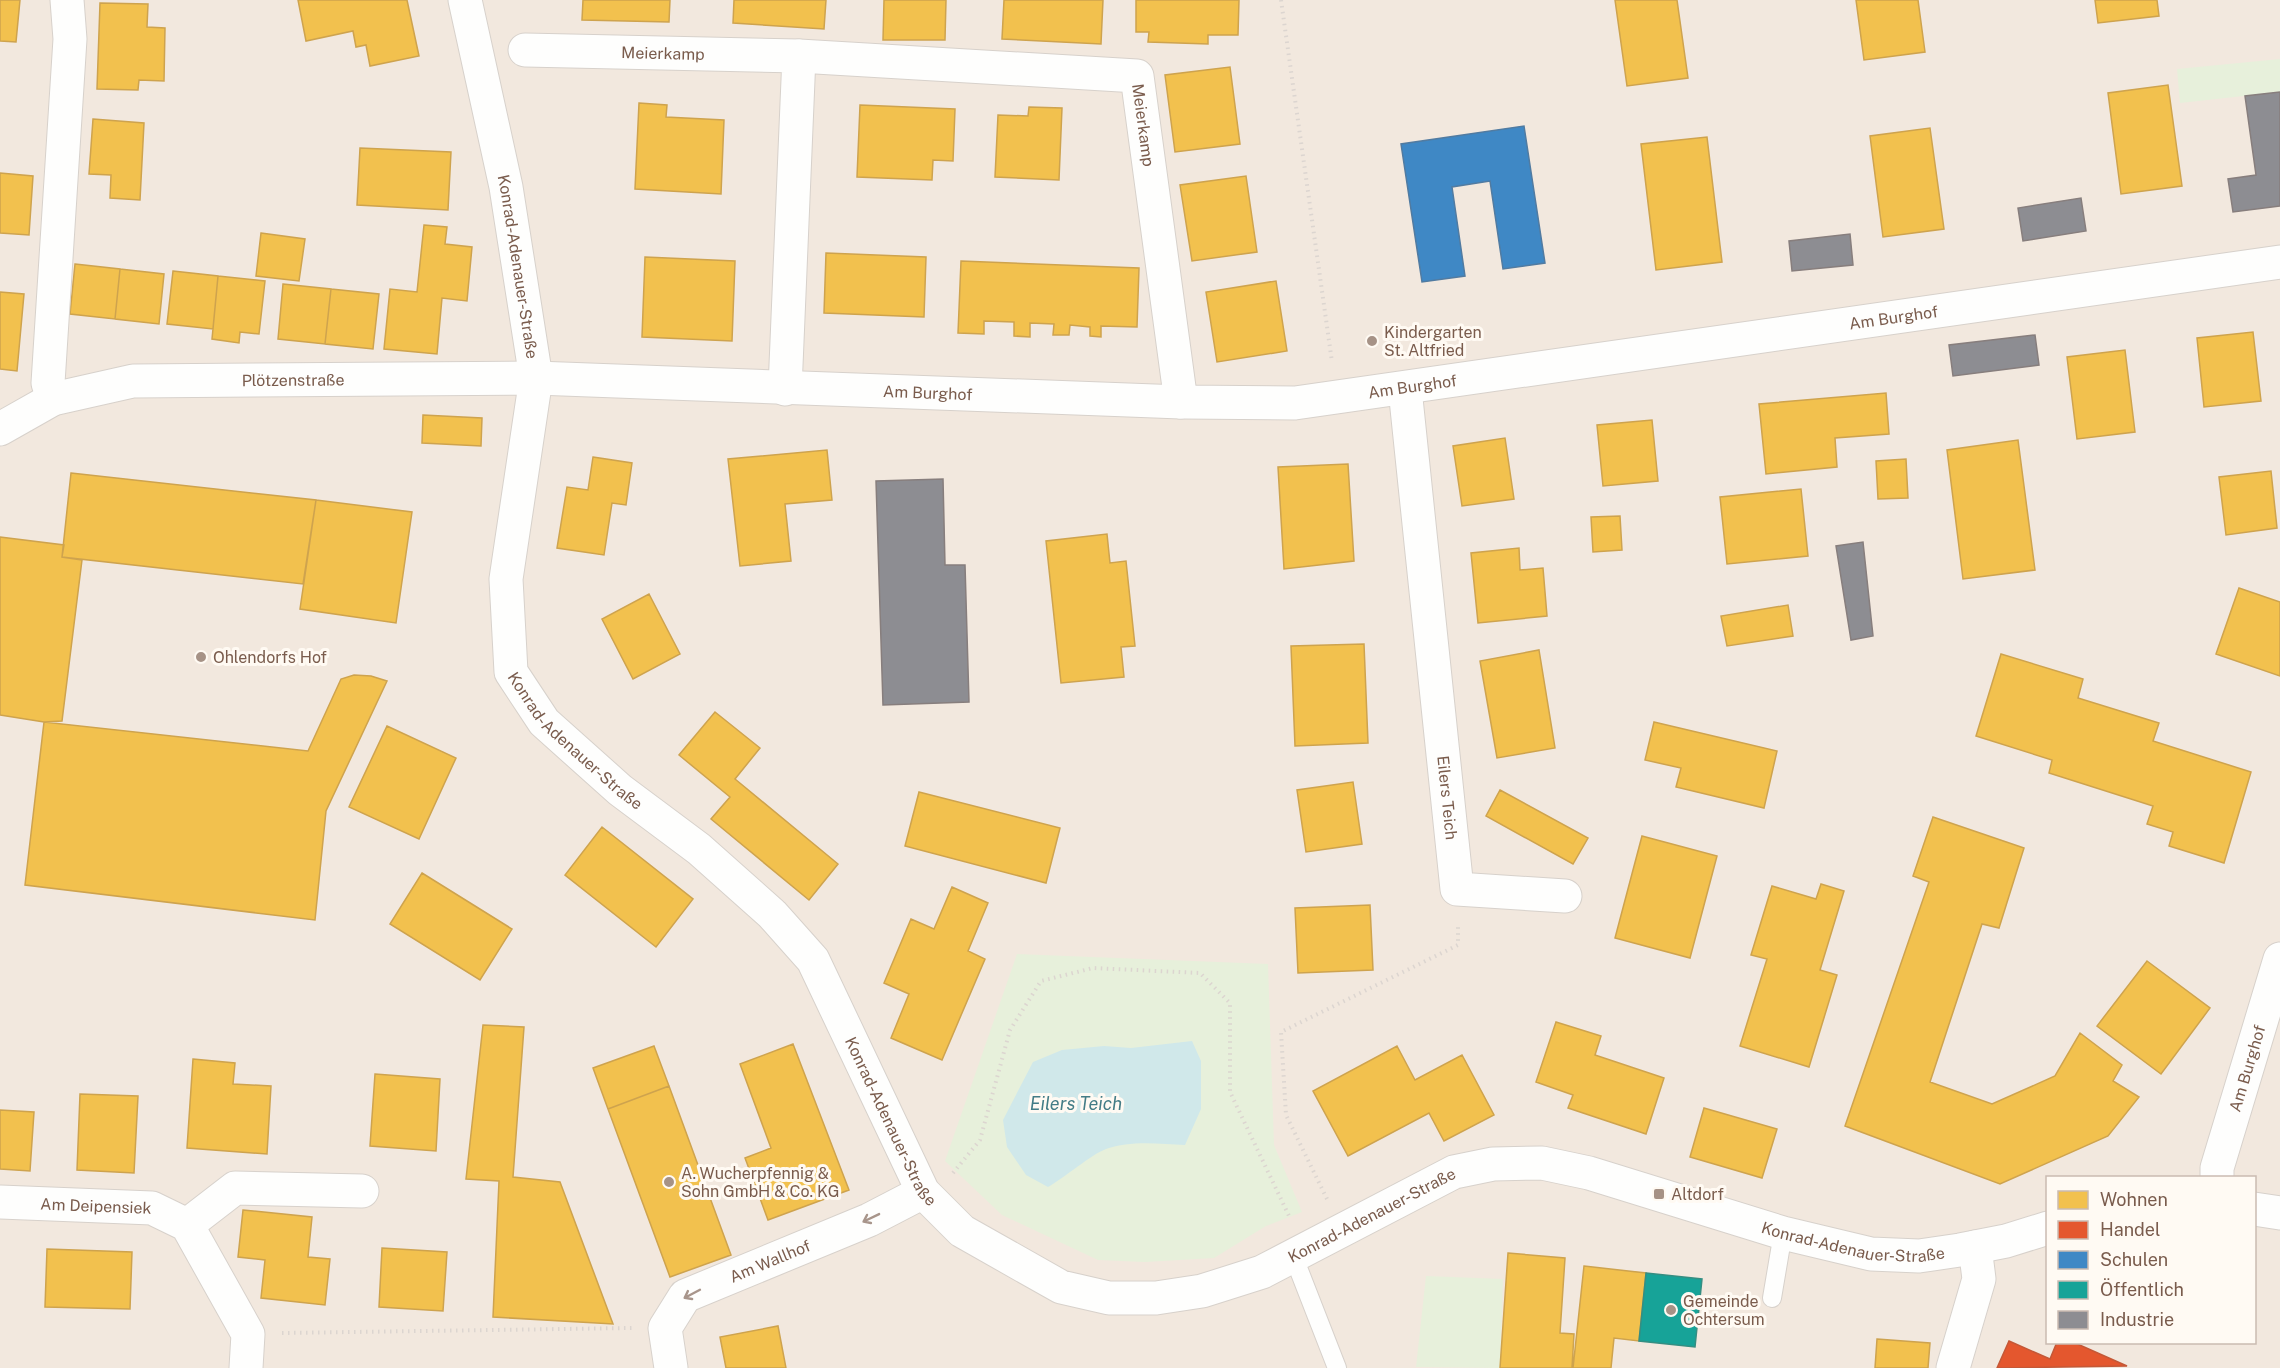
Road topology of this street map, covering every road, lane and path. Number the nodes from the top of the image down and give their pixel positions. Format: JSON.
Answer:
{"nodes":[{"id":1,"x":67,"y":0,"type":"edge"},
{"id":2,"x":465,"y":0,"type":"edge"},
{"id":3,"x":1281,"y":0,"type":"edge"},
{"id":4,"x":525,"y":50,"type":"dead end"},
{"id":5,"x":799,"y":56,"type":"junction"},
{"id":6,"x":2280,"y":262,"type":"edge"},
{"id":7,"x":536,"y":378,"type":"junction"},
{"id":8,"x":785,"y":389,"type":"junction"},
{"id":9,"x":1405,"y":389,"type":"junction"},
{"id":10,"x":1337,"y":398,"type":"junction"},
{"id":11,"x":53,"y":399,"type":"junction"},
{"id":12,"x":1181,"y":402,"type":"junction"},
{"id":13,"x":0,"y":429,"type":"edge"},
{"id":14,"x":1457,"y":889,"type":"junction"},
{"id":15,"x":1565,"y":896,"type":"dead end"},
{"id":16,"x":2280,"y":959,"type":"edge"},
{"id":17,"x":2217,"y":1176,"type":"edge"},
{"id":18,"x":362,"y":1191,"type":"dead end"},
{"id":19,"x":927,"y":1196,"type":"junction"},
{"id":20,"x":0,"y":1202,"type":"edge"},
{"id":21,"x":2256,"y":1209,"type":"edge"},
{"id":22,"x":2280,"y":1213,"type":"edge"},
{"id":23,"x":187,"y":1225,"type":"junction"},
{"id":24,"x":1341,"y":1229,"type":"junction"},
{"id":25,"x":2046,"y":1229,"type":"edge"},
{"id":26,"x":1783,"y":1233,"type":"junction"},
{"id":27,"x":1975,"y":1247,"type":"junction"},
{"id":28,"x":1299,"y":1252,"type":"junction"},
{"id":29,"x":1772,"y":1298,"type":"dead end"},
{"id":30,"x":665,"y":1328,"type":"junction"},
{"id":31,"x":248,"y":1334,"type":"junction"},
{"id":32,"x":246,"y":1368,"type":"edge"},
{"id":33,"x":671,"y":1368,"type":"edge"},
{"id":34,"x":1337,"y":1368,"type":"edge"},
{"id":35,"x":1953,"y":1368,"type":"edge"}],
"edges":[{"from":1,"to":11,"type":"street"},
{"from":2,"to":7,"type":"street","name":"Konrad-Adenauer-Straße"},
{"from":3,"to":10,"type":"path"},
{"from":4,"to":5,"type":"street","name":"Meierkamp"},
{"from":5,"to":8,"type":"street"},
{"from":5,"to":12,"type":"street","name":"Meierkamp"},
{"from":6,"to":9,"type":"street","name":"Am Burghof"},
{"from":7,"to":8,"type":"street","name":"Am Burghof"},
{"from":7,"to":11,"type":"street","name":"Plötzenstraße"},
{"from":7,"to":19,"type":"street","name":"Konrad-Adenauer-Straße"},
{"from":8,"to":12,"type":"street","name":"Am Burghof"},
{"from":9,"to":10,"type":"street","name":"Am Burghof"},
{"from":9,"to":14,"type":"street","name":"Eilers Teich"},
{"from":10,"to":12,"type":"street","name":"Am Burghof"},
{"from":11,"to":13,"type":"street","name":"Plötzenstraße"},
{"from":14,"to":15,"type":"street"},
{"from":14,"to":24,"type":"path"},
{"from":16,"to":17,"type":"street","name":"Am Burghof"},
{"from":18,"to":23,"type":"street"},
{"from":19,"to":28,"type":"street","name":"Konrad-Adenauer-Straße"},
{"from":19,"to":28,"type":"path"},
{"from":19,"to":30,"type":"street","name":"Am Wallhof","one_way":true},
{"from":20,"to":23,"type":"street","name":"Am Deipensiek"},
{"from":21,"to":22,"type":"street"},
{"from":23,"to":31,"type":"street"},
{"from":24,"to":26,"type":"street","name":"Konrad-Adenauer-Straße"},
{"from":24,"to":28,"type":"street","name":"Konrad-Adenauer-Straße"},
{"from":25,"to":27,"type":"street","name":"Konrad-Adenauer-Straße"},
{"from":26,"to":27,"type":"street","name":"Konrad-Adenauer-Straße"},
{"from":26,"to":29,"type":"lane"},
{"from":27,"to":35,"type":"street"},
{"from":28,"to":34,"type":"lane"},
{"from":30,"to":31,"type":"path"},
{"from":30,"to":33,"type":"street"},
{"from":31,"to":32,"type":"street"}]}
